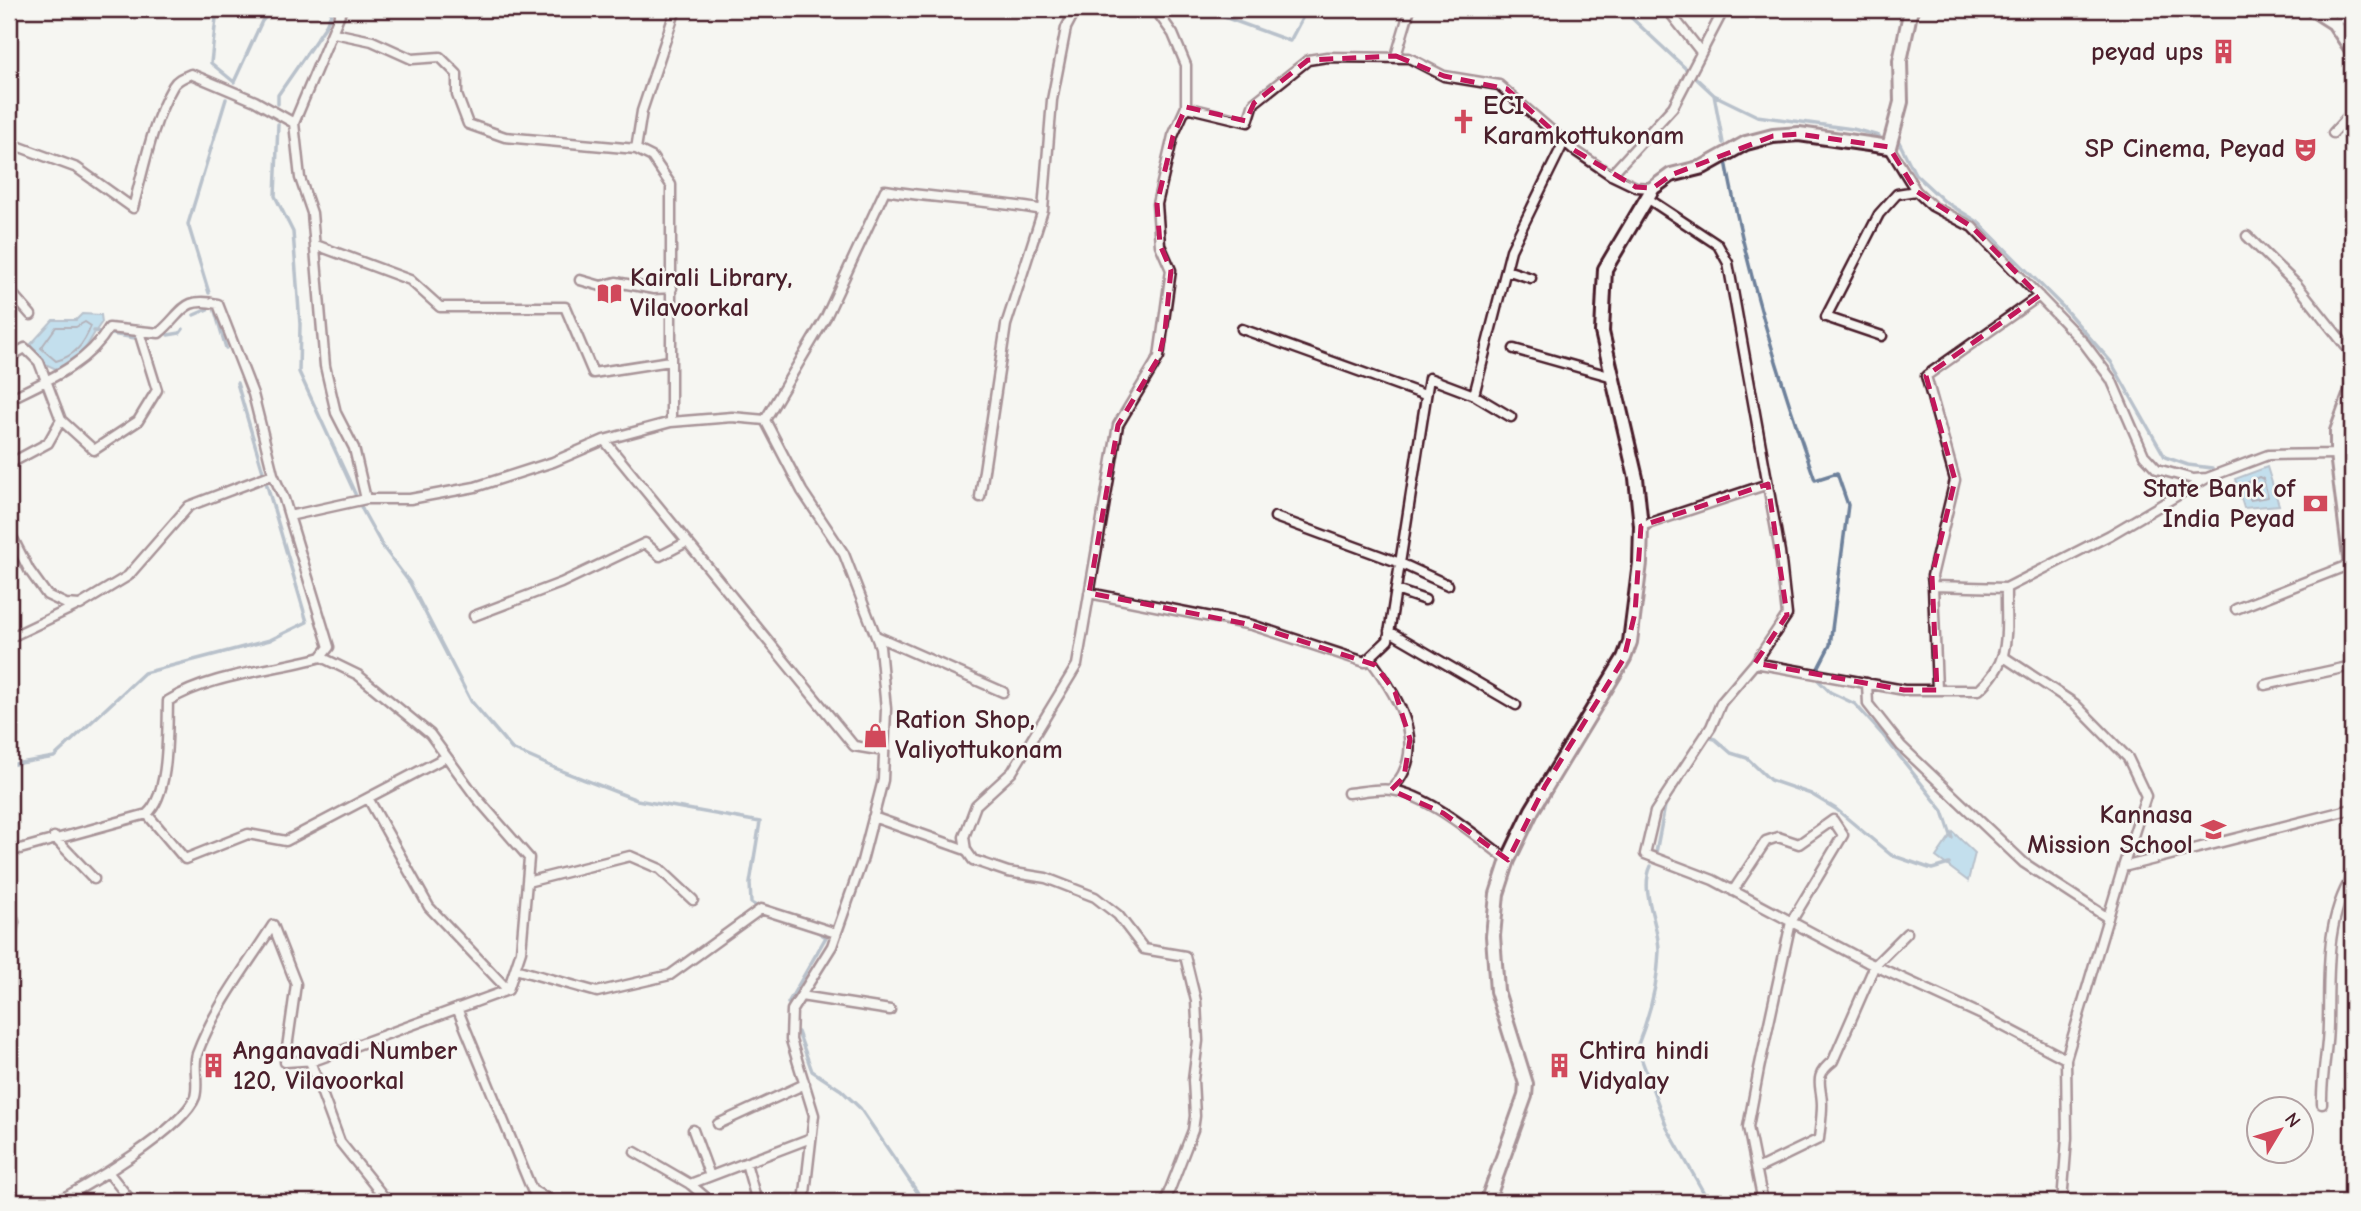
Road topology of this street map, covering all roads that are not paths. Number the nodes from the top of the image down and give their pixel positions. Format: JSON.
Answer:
{"nodes":[{"id":1,"x":342,"y":9,"type":"edge"},
{"id":2,"x":676,"y":9,"type":"edge"},
{"id":3,"x":1076,"y":9,"type":"edge"},
{"id":4,"x":1155,"y":9,"type":"edge"},
{"id":5,"x":1410,"y":9,"type":"edge"},
{"id":6,"x":1667,"y":9,"type":"edge"},
{"id":7,"x":1724,"y":9,"type":"edge"},
{"id":8,"x":1911,"y":9,"type":"edge"},
{"id":9,"x":2312,"y":9,"type":"edge"},
{"id":10,"x":2351,"y":9,"type":"edge"},
{"id":11,"x":2333,"y":23,"type":"junction"},
{"id":12,"x":334,"y":33,"type":"junction"},
{"id":13,"x":2352,"y":50,"type":"edge"},
{"id":14,"x":1701,"y":52,"type":"junction"},
{"id":15,"x":1396,"y":56,"type":"junction"},
{"id":16,"x":1186,"y":107,"type":"junction"},
{"id":17,"x":2350,"y":114,"type":"edge"},
{"id":18,"x":294,"y":123,"type":"junction"},
{"id":19,"x":2333,"y":133,"type":"dead end"},
{"id":20,"x":1564,"y":142,"type":"junction"},
{"id":21,"x":9,"y":143,"type":"edge"},
{"id":22,"x":1889,"y":147,"type":"junction"},
{"id":23,"x":636,"y":149,"type":"junction"},
{"id":24,"x":1611,"y":175,"type":"junction"},
{"id":25,"x":1916,"y":191,"type":"junction"},
{"id":26,"x":1650,"y":193,"type":"junction"},
{"id":27,"x":1042,"y":210,"type":"junction"},
{"id":28,"x":2247,"y":236,"type":"dead end"},
{"id":29,"x":316,"y":245,"type":"junction"},
{"id":30,"x":1506,"y":270,"type":"junction"},
{"id":31,"x":1531,"y":278,"type":"dead end"},
{"id":32,"x":580,"y":280,"type":"dead end"},
{"id":33,"x":672,"y":288,"type":"junction"},
{"id":34,"x":9,"y":290,"type":"edge"},
{"id":35,"x":2039,"y":296,"type":"junction"},
{"id":36,"x":31,"y":315,"type":"dead end"},
{"id":37,"x":1242,"y":329,"type":"dead end"},
{"id":38,"x":139,"y":332,"type":"junction"},
{"id":39,"x":1882,"y":336,"type":"dead end"},
{"id":40,"x":1514,"y":349,"type":"dead end"},
{"id":41,"x":2352,"y":354,"type":"edge"},
{"id":42,"x":9,"y":357,"type":"edge"},
{"id":43,"x":670,"y":361,"type":"junction"},
{"id":44,"x":1613,"y":377,"type":"junction"},
{"id":45,"x":48,"y":380,"type":"junction"},
{"id":46,"x":2352,"y":390,"type":"edge"},
{"id":47,"x":1425,"y":395,"type":"junction"},
{"id":48,"x":1474,"y":395,"type":"junction"},
{"id":49,"x":9,"y":400,"type":"edge"},
{"id":50,"x":1511,"y":417,"type":"dead end"},
{"id":51,"x":61,"y":420,"type":"junction"},
{"id":52,"x":765,"y":420,"type":"junction"},
{"id":53,"x":671,"y":422,"type":"junction"},
{"id":54,"x":604,"y":440,"type":"junction"},
{"id":55,"x":2352,"y":448,"type":"edge"},
{"id":56,"x":2337,"y":450,"type":"junction"},
{"id":57,"x":9,"y":464,"type":"edge"},
{"id":58,"x":267,"y":476,"type":"junction"},
{"id":59,"x":2207,"y":478,"type":"junction"},
{"id":60,"x":1768,"y":484,"type":"junction"},
{"id":61,"x":980,"y":497,"type":"dead end"},
{"id":62,"x":366,"y":499,"type":"junction"},
{"id":63,"x":289,"y":516,"type":"junction"},
{"id":64,"x":1275,"y":517,"type":"dead end"},
{"id":65,"x":1641,"y":526,"type":"junction"},
{"id":66,"x":9,"y":530,"type":"edge"},
{"id":67,"x":687,"y":542,"type":"junction"},
{"id":68,"x":1400,"y":563,"type":"junction"},
{"id":69,"x":2352,"y":569,"type":"edge"},
{"id":70,"x":1448,"y":585,"type":"dead end"},
{"id":71,"x":1933,"y":586,"type":"junction"},
{"id":72,"x":2006,"y":588,"type":"junction"},
{"id":73,"x":1396,"y":590,"type":"junction"},
{"id":74,"x":1089,"y":593,"type":"junction"},
{"id":75,"x":1425,"y":600,"type":"dead end"},
{"id":76,"x":80,"y":605,"type":"junction"},
{"id":77,"x":2236,"y":609,"type":"dead end"},
{"id":78,"x":474,"y":616,"type":"dead end"},
{"id":79,"x":1389,"y":631,"type":"junction"},
{"id":80,"x":876,"y":636,"type":"junction"},
{"id":81,"x":9,"y":638,"type":"edge"},
{"id":82,"x":321,"y":657,"type":"junction"},
{"id":83,"x":2004,"y":657,"type":"junction"},
{"id":84,"x":1370,"y":659,"type":"junction"},
{"id":85,"x":1755,"y":663,"type":"junction"},
{"id":86,"x":2352,"y":667,"type":"edge"},
{"id":87,"x":1867,"y":683,"type":"junction"},
{"id":88,"x":2265,"y":685,"type":"dead end"},
{"id":89,"x":1937,"y":690,"type":"junction"},
{"id":90,"x":1003,"y":692,"type":"dead end"},
{"id":91,"x":1516,"y":705,"type":"dead end"},
{"id":92,"x":884,"y":751,"type":"junction"},
{"id":93,"x":446,"y":757,"type":"junction"},
{"id":94,"x":1391,"y":790,"type":"junction"},
{"id":95,"x":1348,"y":793,"type":"dead end"},
{"id":96,"x":368,"y":798,"type":"junction"},
{"id":97,"x":2352,"y":809,"type":"edge"},
{"id":98,"x":147,"y":814,"type":"junction"},
{"id":99,"x":873,"y":817,"type":"junction"},
{"id":100,"x":54,"y":837,"type":"junction"},
{"id":101,"x":966,"y":850,"type":"junction"},
{"id":102,"x":9,"y":852,"type":"edge"},
{"id":103,"x":1508,"y":860,"type":"junction"},
{"id":104,"x":2123,"y":867,"type":"junction"},
{"id":105,"x":2352,"y":877,"type":"edge"},
{"id":106,"x":94,"y":879,"type":"dead end"},
{"id":107,"x":527,"y":882,"type":"junction"},
{"id":108,"x":1733,"y":891,"type":"junction"},
{"id":109,"x":693,"y":900,"type":"dead end"},
{"id":110,"x":9,"y":904,"type":"edge"},
{"id":111,"x":2108,"y":918,"type":"junction"},
{"id":112,"x":1791,"y":922,"type":"junction"},
{"id":113,"x":836,"y":933,"type":"junction"},
{"id":114,"x":1907,"y":933,"type":"dead end"},
{"id":115,"x":9,"y":946,"type":"edge"},
{"id":116,"x":1875,"y":965,"type":"junction"},
{"id":117,"x":515,"y":969,"type":"junction"},
{"id":118,"x":508,"y":990,"type":"junction"},
{"id":119,"x":800,"y":996,"type":"junction"},
{"id":120,"x":457,"y":1008,"type":"junction"},
{"id":121,"x":890,"y":1010,"type":"dead end"},
{"id":122,"x":2066,"y":1059,"type":"junction"},
{"id":123,"x":310,"y":1061,"type":"junction"},
{"id":124,"x":805,"y":1084,"type":"junction"},
{"id":125,"x":2322,"y":1104,"type":"dead end"},
{"id":126,"x":718,"y":1124,"type":"dead end"},
{"id":127,"x":693,"y":1130,"type":"dead end"},
{"id":128,"x":811,"y":1138,"type":"junction"},
{"id":129,"x":635,"y":1153,"type":"dead end"},
{"id":130,"x":746,"y":1163,"type":"junction"},
{"id":131,"x":1757,"y":1169,"type":"junction"},
{"id":132,"x":108,"y":1172,"type":"junction"},
{"id":133,"x":710,"y":1176,"type":"junction"},
{"id":134,"x":690,"y":1184,"type":"junction"},
{"id":135,"x":76,"y":1192,"type":"junction"},
{"id":136,"x":536,"y":1193,"type":"junction"},
{"id":137,"x":55,"y":1202,"type":"edge"},
{"id":138,"x":83,"y":1202,"type":"edge"},
{"id":139,"x":132,"y":1202,"type":"edge"},
{"id":140,"x":388,"y":1202,"type":"edge"},
{"id":141,"x":530,"y":1202,"type":"edge"},
{"id":142,"x":553,"y":1202,"type":"edge"},
{"id":143,"x":711,"y":1202,"type":"edge"},
{"id":144,"x":757,"y":1202,"type":"edge"},
{"id":145,"x":804,"y":1202,"type":"edge"},
{"id":146,"x":1165,"y":1202,"type":"edge"},
{"id":147,"x":1487,"y":1202,"type":"edge"},
{"id":148,"x":1763,"y":1202,"type":"edge"},
{"id":149,"x":2062,"y":1202,"type":"edge"}],
"edges":[{"from":1,"to":12,"type":"street"},
{"from":2,"to":23,"type":"street"},
{"from":3,"to":27,"type":"street"},
{"from":4,"to":16,"type":"street"},
{"from":5,"to":15,"type":"street"},
{"from":6,"to":14,"type":"street"},
{"from":7,"to":14,"type":"street"},
{"from":8,"to":22,"type":"street"},
{"from":9,"to":11,"type":"street"},
{"from":10,"to":11,"type":"street"},
{"from":11,"to":13,"type":"street"},
{"from":12,"to":18,"type":"street"},
{"from":12,"to":23,"type":"street"},
{"from":14,"to":24,"type":"street"},
{"from":15,"to":16,"type":"street"},
{"from":15,"to":20,"type":"street"},
{"from":16,"to":74,"type":"street"},
{"from":17,"to":19,"type":"street"},
{"from":18,"to":21,"type":"street"},
{"from":18,"to":29,"type":"street"},
{"from":20,"to":24,"type":"street"},
{"from":20,"to":30,"type":"street"},
{"from":22,"to":25,"type":"street"},
{"from":22,"to":26,"type":"street"},
{"from":23,"to":33,"type":"street"},
{"from":24,"to":26,"type":"street"},
{"from":25,"to":35,"type":"street"},
{"from":25,"to":39,"type":"street"},
{"from":26,"to":44,"type":"street"},
{"from":26,"to":60,"type":"street"},
{"from":27,"to":52,"type":"street"},
{"from":27,"to":61,"type":"street"},
{"from":28,"to":41,"type":"street"},
{"from":29,"to":43,"type":"street"},
{"from":29,"to":62,"type":"street"},
{"from":30,"to":31,"type":"street"},
{"from":30,"to":48,"type":"street"},
{"from":32,"to":33,"type":"street"},
{"from":33,"to":43,"type":"street"},
{"from":34,"to":36,"type":"street"},
{"from":35,"to":59,"type":"street"},
{"from":35,"to":71,"type":"street"},
{"from":37,"to":47,"type":"street"},
{"from":38,"to":45,"type":"street"},
{"from":38,"to":51,"type":"street"},
{"from":38,"to":58,"type":"street"},
{"from":40,"to":44,"type":"street"},
{"from":42,"to":45,"type":"street"},
{"from":43,"to":53,"type":"street"},
{"from":44,"to":65,"type":"street"},
{"from":45,"to":49,"type":"street"},
{"from":45,"to":51,"type":"street"},
{"from":46,"to":56,"type":"street"},
{"from":47,"to":48,"type":"street"},
{"from":47,"to":68,"type":"street"},
{"from":48,"to":50,"type":"street"},
{"from":51,"to":57,"type":"street"},
{"from":52,"to":53,"type":"street"},
{"from":52,"to":80,"type":"street"},
{"from":53,"to":54,"type":"street"},
{"from":54,"to":62,"type":"street"},
{"from":54,"to":67,"type":"street"},
{"from":55,"to":56,"type":"street"},
{"from":56,"to":59,"type":"street"},
{"from":56,"to":69,"type":"street"},
{"from":58,"to":63,"type":"street"},
{"from":58,"to":76,"type":"street"},
{"from":59,"to":72,"type":"street"},
{"from":60,"to":65,"type":"street"},
{"from":60,"to":85,"type":"street"},
{"from":62,"to":63,"type":"street"},
{"from":63,"to":82,"type":"street"},
{"from":64,"to":68,"type":"street"},
{"from":65,"to":103,"type":"street"},
{"from":66,"to":76,"type":"street"},
{"from":67,"to":78,"type":"street"},
{"from":67,"to":92,"type":"street"},
{"from":68,"to":70,"type":"street"},
{"from":68,"to":73,"type":"street"},
{"from":69,"to":77,"type":"street"},
{"from":71,"to":72,"type":"street"},
{"from":71,"to":89,"type":"street"},
{"from":72,"to":83,"type":"street"},
{"from":73,"to":75,"type":"street"},
{"from":73,"to":79,"type":"street"},
{"from":74,"to":84,"type":"street"},
{"from":74,"to":101,"type":"street"},
{"from":76,"to":81,"type":"street"},
{"from":79,"to":84,"type":"street"},
{"from":79,"to":91,"type":"street"},
{"from":80,"to":90,"type":"street"},
{"from":80,"to":92,"type":"street"},
{"from":82,"to":93,"type":"street"},
{"from":82,"to":98,"type":"street"},
{"from":83,"to":89,"type":"street"},
{"from":83,"to":104,"type":"street"},
{"from":84,"to":94,"type":"street"},
{"from":85,"to":87,"type":"street"},
{"from":85,"to":108,"type":"street"},
{"from":86,"to":88,"type":"street"},
{"from":87,"to":89,"type":"street"},
{"from":87,"to":111,"type":"street"},
{"from":92,"to":99,"type":"street"},
{"from":93,"to":96,"type":"street"},
{"from":93,"to":107,"type":"street"},
{"from":94,"to":95,"type":"street"},
{"from":94,"to":103,"type":"street"},
{"from":96,"to":98,"type":"street"},
{"from":96,"to":118,"type":"street"},
{"from":97,"to":104,"type":"street"},
{"from":98,"to":100,"type":"street"},
{"from":99,"to":101,"type":"street"},
{"from":99,"to":113,"type":"street"},
{"from":100,"to":102,"type":"street"},
{"from":100,"to":106,"type":"street"},
{"from":101,"to":146,"type":"street"},
{"from":103,"to":147,"type":"street"},
{"from":104,"to":111,"type":"street"},
{"from":105,"to":125,"type":"street"},
{"from":107,"to":109,"type":"street"},
{"from":107,"to":117,"type":"street"},
{"from":108,"to":112,"type":"street"},
{"from":108,"to":112,"type":"street"},
{"from":110,"to":115,"type":"street"},
{"from":111,"to":122,"type":"street"},
{"from":112,"to":116,"type":"street"},
{"from":112,"to":131,"type":"street"},
{"from":113,"to":117,"type":"street"},
{"from":113,"to":119,"type":"street"},
{"from":114,"to":116,"type":"street"},
{"from":116,"to":122,"type":"street"},
{"from":116,"to":131,"type":"street"},
{"from":117,"to":118,"type":"street"},
{"from":118,"to":120,"type":"street"},
{"from":119,"to":121,"type":"street"},
{"from":119,"to":124,"type":"street"},
{"from":120,"to":123,"type":"street"},
{"from":120,"to":136,"type":"street"},
{"from":122,"to":149,"type":"street"},
{"from":123,"to":132,"type":"street"},
{"from":123,"to":140,"type":"street"},
{"from":124,"to":126,"type":"street"},
{"from":124,"to":128,"type":"street"},
{"from":127,"to":133,"type":"street"},
{"from":128,"to":130,"type":"street"},
{"from":128,"to":145,"type":"street"},
{"from":129,"to":134,"type":"street"},
{"from":130,"to":133,"type":"street"},
{"from":130,"to":144,"type":"street"},
{"from":131,"to":148,"type":"street"},
{"from":132,"to":135,"type":"street"},
{"from":132,"to":139,"type":"street"},
{"from":133,"to":134,"type":"street"},
{"from":134,"to":143,"type":"street"},
{"from":135,"to":137,"type":"street"},
{"from":135,"to":138,"type":"street"},
{"from":136,"to":141,"type":"street"},
{"from":136,"to":142,"type":"street"}]}
